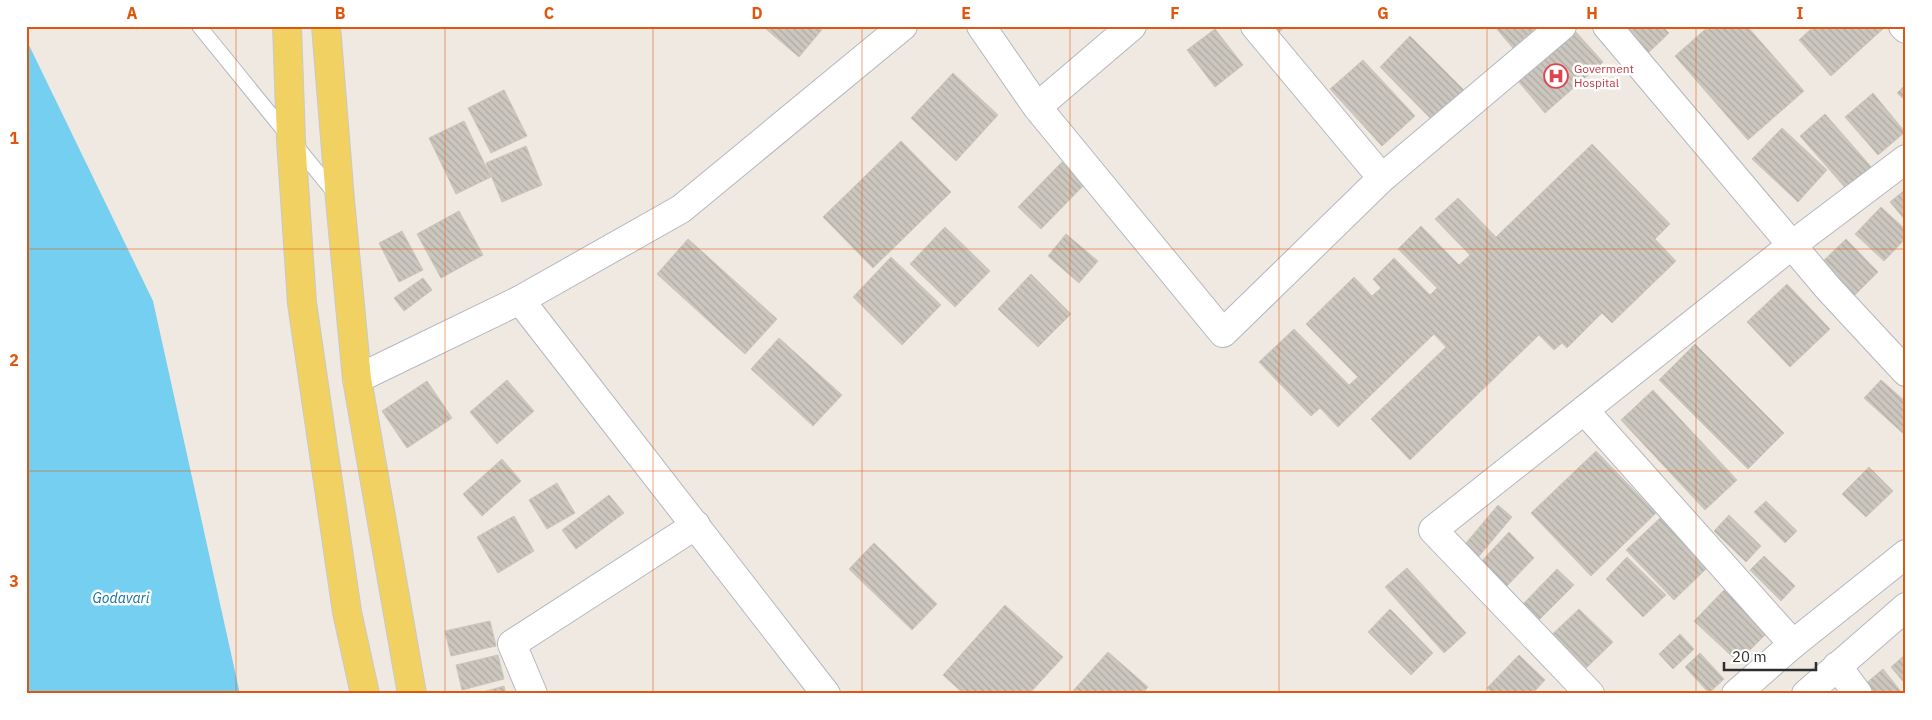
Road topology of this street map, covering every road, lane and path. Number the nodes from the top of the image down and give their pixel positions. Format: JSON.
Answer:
{"nodes":[{"id":1,"x":198,"y":26,"type":"edge"},
{"id":2,"x":287,"y":26,"type":"edge"},
{"id":3,"x":326,"y":26,"type":"edge"},
{"id":4,"x":903,"y":26,"type":"edge"},
{"id":5,"x":981,"y":26,"type":"edge"},
{"id":6,"x":1132,"y":26,"type":"edge"},
{"id":7,"x":1255,"y":26,"type":"edge"},
{"id":8,"x":1562,"y":26,"type":"edge"},
{"id":9,"x":1607,"y":26,"type":"edge"},
{"id":10,"x":1903,"y":26,"type":"edge"},
{"id":11,"x":1906,"y":29,"type":"edge"},
{"id":12,"x":1037,"y":107,"type":"junction"},
{"id":13,"x":291,"y":140,"type":"junction"},
{"id":14,"x":1906,"y":159,"type":"edge"},
{"id":15,"x":1382,"y":178,"type":"junction"},
{"id":16,"x":340,"y":200,"type":"junction"},
{"id":17,"x":1792,"y":245,"type":"junction"},
{"id":18,"x":520,"y":300,"type":"junction"},
{"id":19,"x":1906,"y":372,"type":"edge"},
{"id":20,"x":357,"y":379,"type":"junction"},
{"id":21,"x":1584,"y":410,"type":"junction"},
{"id":22,"x":696,"y":525,"type":"junction"},
{"id":23,"x":1906,"y":554,"type":"edge"},
{"id":24,"x":1906,"y":606,"type":"edge"},
{"id":25,"x":1793,"y":644,"type":"junction"},
{"id":26,"x":1837,"y":666,"type":"junction"},
{"id":27,"x":365,"y":694,"type":"edge"},
{"id":28,"x":412,"y":694,"type":"edge"},
{"id":29,"x":533,"y":694,"type":"edge"},
{"id":30,"x":826,"y":694,"type":"edge"},
{"id":31,"x":1590,"y":694,"type":"edge"},
{"id":32,"x":1736,"y":694,"type":"edge"},
{"id":33,"x":1806,"y":694,"type":"edge"},
{"id":34,"x":1858,"y":694,"type":"edge"}],
"edges":[{"from":1,"to":13,"type":"lane"},
{"from":2,"to":13,"type":"main road"},
{"from":3,"to":16,"type":"main road"},
{"from":4,"to":18,"type":"street"},
{"from":5,"to":12,"type":"street"},
{"from":6,"to":12,"type":"street"},
{"from":7,"to":15,"type":"street"},
{"from":8,"to":15,"type":"street"},
{"from":9,"to":17,"type":"street"},
{"from":10,"to":11,"type":"street"},
{"from":12,"to":15,"type":"street"},
{"from":13,"to":16,"type":"lane"},
{"from":13,"to":27,"type":"main road"},
{"from":14,"to":17,"type":"street"},
{"from":16,"to":20,"type":"main road"},
{"from":17,"to":19,"type":"street"},
{"from":17,"to":21,"type":"street"},
{"from":18,"to":20,"type":"street"},
{"from":18,"to":22,"type":"street"},
{"from":20,"to":28,"type":"main road"},
{"from":21,"to":25,"type":"street"},
{"from":21,"to":31,"type":"street"},
{"from":22,"to":29,"type":"street"},
{"from":22,"to":30,"type":"street"},
{"from":23,"to":25,"type":"street"},
{"from":24,"to":26,"type":"street"},
{"from":25,"to":32,"type":"street"},
{"from":26,"to":33,"type":"street"},
{"from":26,"to":34,"type":"street"}]}
